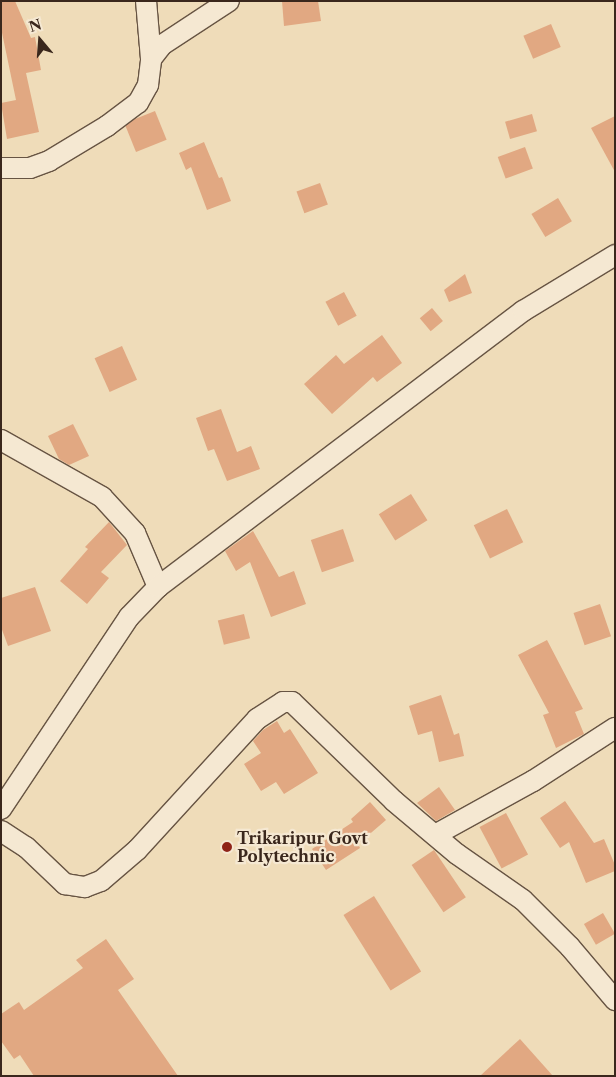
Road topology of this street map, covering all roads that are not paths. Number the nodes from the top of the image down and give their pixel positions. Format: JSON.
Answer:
{"nodes":[{"id":1,"x":146,"y":1,"type":"edge"},
{"id":2,"x":229,"y":1,"type":"edge"},
{"id":3,"x":151,"y":59,"type":"junction"},
{"id":4,"x":1,"y":168,"type":"edge"},
{"id":5,"x":615,"y":256,"type":"edge"},
{"id":6,"x":1,"y":440,"type":"edge"},
{"id":7,"x":158,"y":587,"type":"junction"},
{"id":8,"x":615,"y":728,"type":"edge"},
{"id":9,"x":1,"y":809,"type":"edge"},
{"id":10,"x":1,"y":832,"type":"edge"},
{"id":11,"x":435,"y":835,"type":"junction"},
{"id":12,"x":615,"y":1000,"type":"edge"}],
"edges":[{"from":1,"to":3,"type":"street"},
{"from":2,"to":3,"type":"street"},
{"from":3,"to":4,"type":"street"},
{"from":5,"to":7,"type":"street"},
{"from":6,"to":7,"type":"street"},
{"from":7,"to":9,"type":"street"},
{"from":8,"to":11,"type":"street"},
{"from":10,"to":11,"type":"street"},
{"from":11,"to":12,"type":"street"}]}
